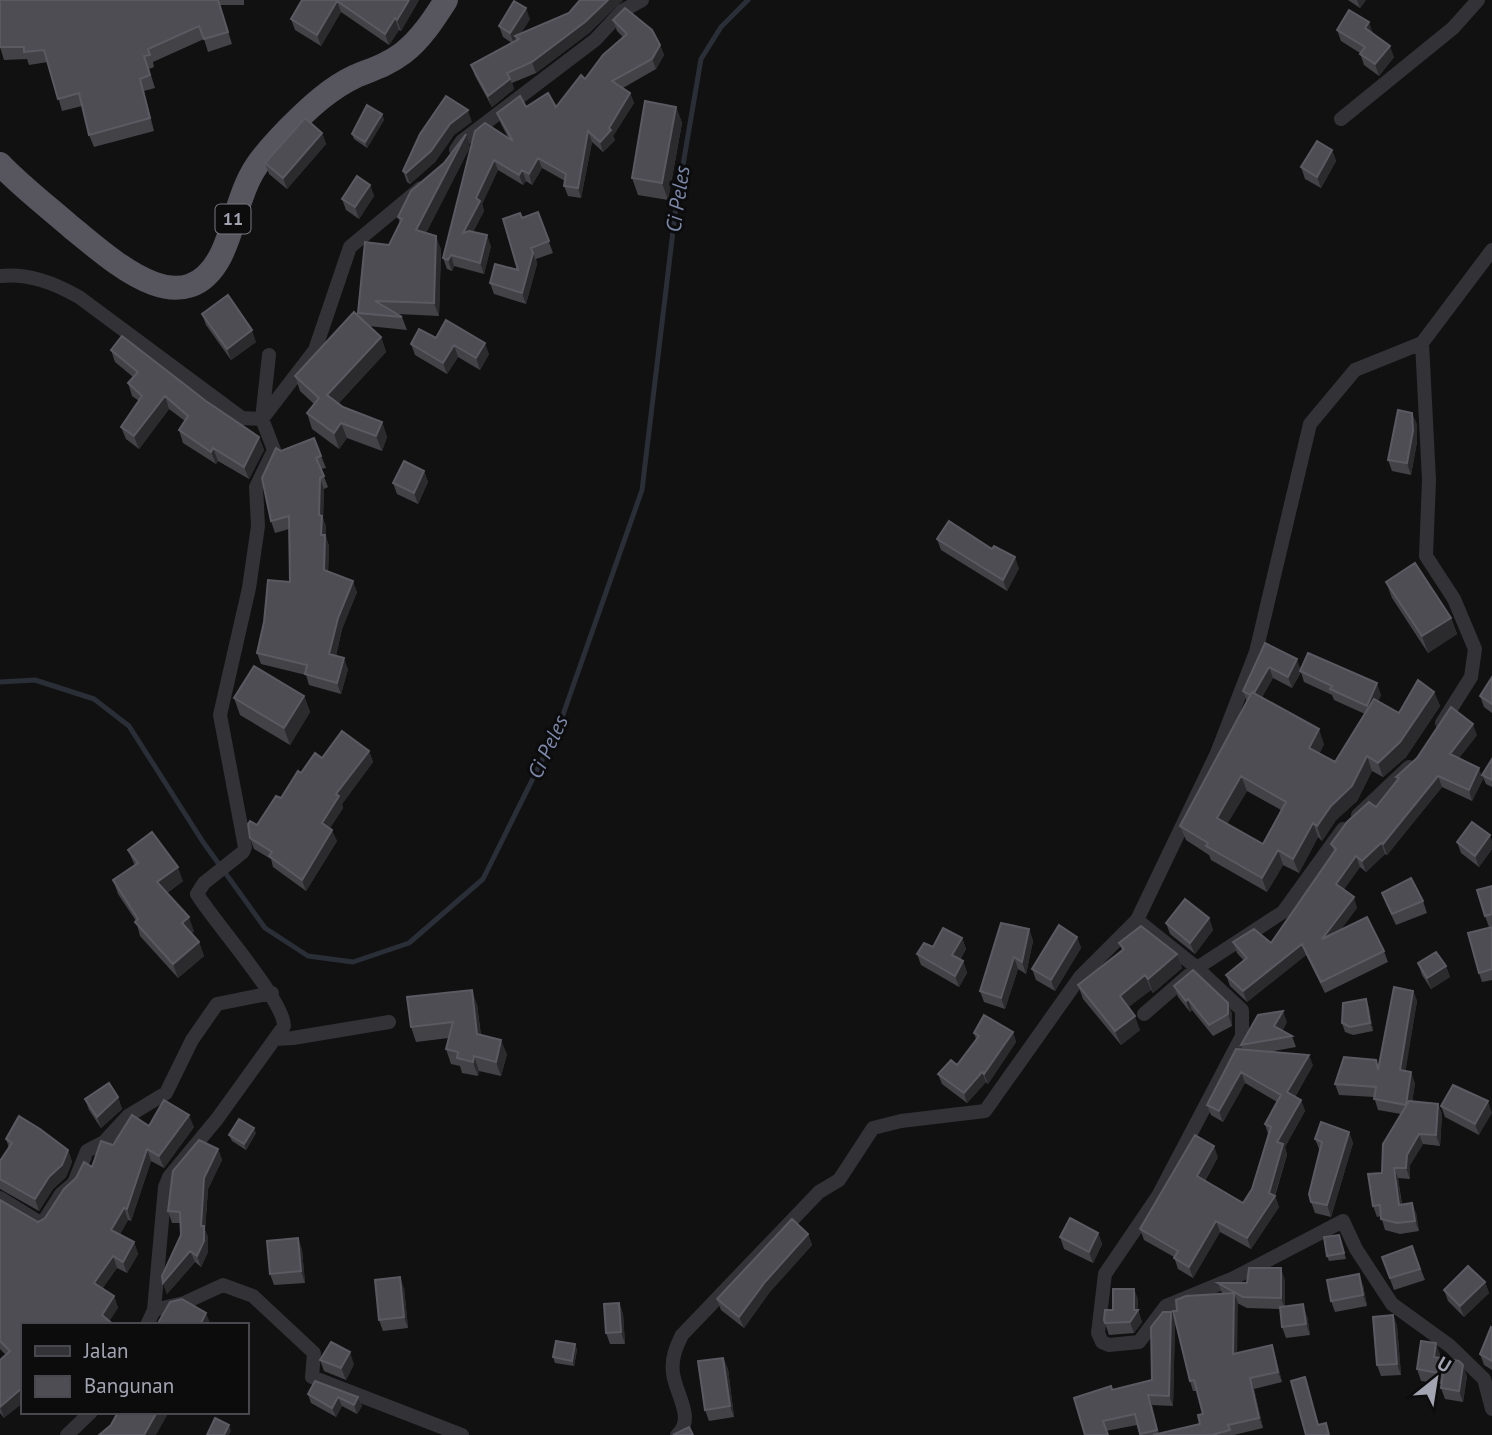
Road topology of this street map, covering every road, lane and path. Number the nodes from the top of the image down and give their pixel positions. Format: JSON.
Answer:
{"nodes":[{"id":1,"x":446,"y":0,"type":"edge"},
{"id":2,"x":642,"y":0,"type":"edge"},
{"id":3,"x":1478,"y":0,"type":"edge"},
{"id":4,"x":1341,"y":119,"type":"dead end"},
{"id":5,"x":449,"y":160,"type":"edge"},
{"id":6,"x":0,"y":164,"type":"edge"},
{"id":7,"x":432,"y":178,"type":"edge"},
{"id":8,"x":1492,"y":250,"type":"edge"},
{"id":9,"x":0,"y":276,"type":"edge"},
{"id":10,"x":1422,"y":343,"type":"junction"},
{"id":11,"x":269,"y":355,"type":"dead end"},
{"id":12,"x":262,"y":419,"type":"junction"},
{"id":13,"x":1137,"y":920,"type":"junction"},
{"id":14,"x":1196,"y":968,"type":"junction"},
{"id":15,"x":272,"y":993,"type":"junction"},
{"id":16,"x":1144,"y":1014,"type":"dead end"},
{"id":17,"x":389,"y":1022,"type":"dead end"},
{"id":18,"x":275,"y":1039,"type":"junction"},
{"id":19,"x":0,"y":1198,"type":"edge"},
{"id":20,"x":154,"y":1310,"type":"junction"},
{"id":21,"x":148,"y":1323,"type":"edge"},
{"id":22,"x":1492,"y":1409,"type":"edge"},
{"id":23,"x":89,"y":1414,"type":"edge"},
{"id":24,"x":67,"y":1435,"type":"edge"},
{"id":25,"x":462,"y":1435,"type":"edge"},
{"id":26,"x":677,"y":1435,"type":"edge"}],
"edges":[{"from":1,"to":6,"type":"highway","number":"11"},
{"from":2,"to":5,"type":"street"},
{"from":3,"to":4,"type":"street"},
{"from":7,"to":12,"type":"street"},
{"from":8,"to":10,"type":"street"},
{"from":9,"to":12,"type":"street"},
{"from":10,"to":13,"type":"street"},
{"from":10,"to":14,"type":"street"},
{"from":11,"to":12,"type":"street"},
{"from":12,"to":15,"type":"street"},
{"from":13,"to":14,"type":"street"},
{"from":13,"to":26,"type":"street"},
{"from":14,"to":16,"type":"street"},
{"from":14,"to":22,"type":"street"},
{"from":15,"to":18,"type":"street"},
{"from":15,"to":19,"type":"street"},
{"from":17,"to":18,"type":"street"},
{"from":18,"to":20,"type":"street"},
{"from":20,"to":21,"type":"street"},
{"from":20,"to":25,"type":"street"},
{"from":23,"to":24,"type":"street"}]}
